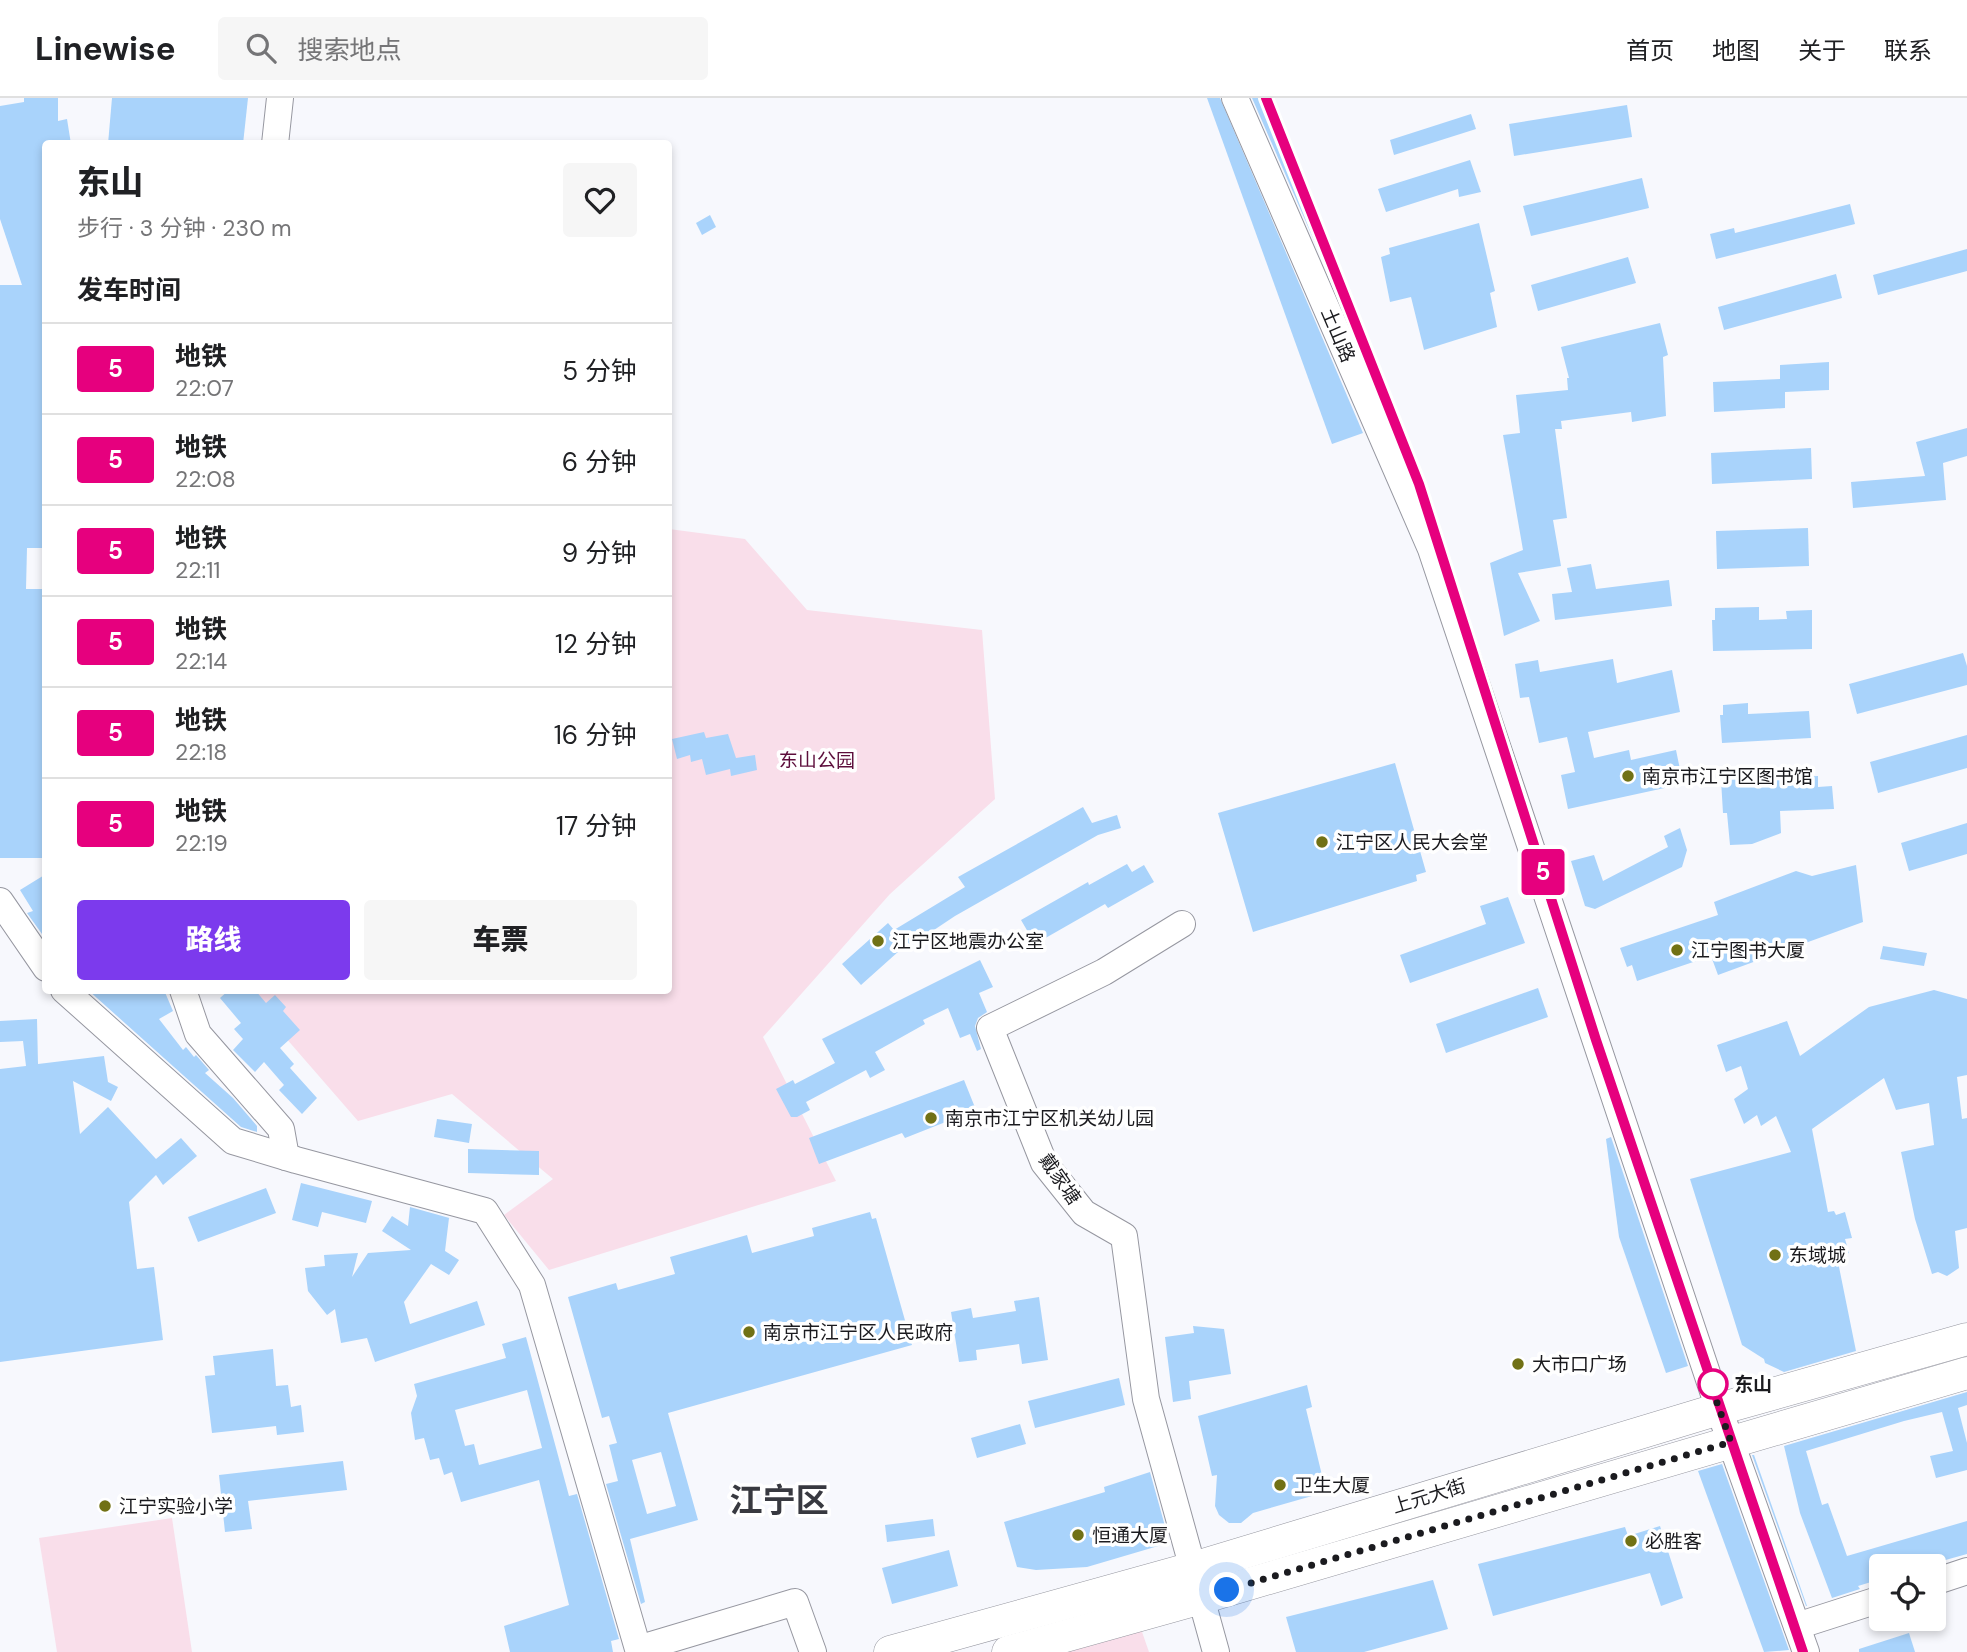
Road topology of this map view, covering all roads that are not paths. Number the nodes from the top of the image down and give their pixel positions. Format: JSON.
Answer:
{"nodes":[{"id":1,"x":280,"y":98,"type":"edge"},
{"id":2,"x":1235,"y":98,"type":"edge"},
{"id":3,"x":275,"y":140,"type":"edge"},
{"id":4,"x":0,"y":901,"type":"edge"},
{"id":5,"x":1182,"y":923,"type":"dead end"},
{"id":6,"x":42,"y":962,"type":"edge"},
{"id":7,"x":69,"y":994,"type":"edge"},
{"id":8,"x":184,"y":994,"type":"edge"},
{"id":9,"x":286,"y":1157,"type":"junction"},
{"id":10,"x":1967,"y":1339,"type":"edge"},
{"id":11,"x":1967,"y":1373,"type":"edge"},
{"id":12,"x":1719,"y":1409,"type":"junction"},
{"id":13,"x":1731,"y":1442,"type":"junction"},
{"id":14,"x":1192,"y":1568,"type":"junction"},
{"id":15,"x":1967,"y":1571,"type":"edge"},
{"id":16,"x":1946,"y":1578,"type":"edge"},
{"id":17,"x":1201,"y":1598,"type":"junction"},
{"id":18,"x":1869,"y":1603,"type":"edge"},
{"id":19,"x":1797,"y":1626,"type":"junction"},
{"id":20,"x":813,"y":1652,"type":"edge"},
{"id":21,"x":890,"y":1652,"type":"edge"},
{"id":22,"x":1008,"y":1652,"type":"edge"},
{"id":23,"x":1216,"y":1652,"type":"edge"},
{"id":24,"x":1806,"y":1652,"type":"edge"}],
"edges":[{"from":1,"to":3,"type":"street"},
{"from":2,"to":12,"type":"street","name":"土山路"},
{"from":4,"to":6,"type":"street"},
{"from":5,"to":14,"type":"street","name":"戴家塘"},
{"from":7,"to":9,"type":"street"},
{"from":8,"to":9,"type":"street"},
{"from":9,"to":20,"type":"street"},
{"from":10,"to":12,"type":"main road","name":"上元大街"},
{"from":11,"to":13,"type":"main road","name":"上元大街"},
{"from":12,"to":13,"type":"street","name":"土山路"},
{"from":12,"to":14,"type":"main road","name":"上元大街"},
{"from":13,"to":17,"type":"main road","name":"上元大街"},
{"from":13,"to":19,"type":"street","name":"土山路"},
{"from":14,"to":17,"type":"street"},
{"from":14,"to":21,"type":"main road","name":"上元大街"},
{"from":15,"to":16,"type":"street"},
{"from":17,"to":22,"type":"main road","name":"上元大街"},
{"from":17,"to":23,"type":"street"},
{"from":18,"to":19,"type":"street"},
{"from":19,"to":24,"type":"street","name":"土山路"}]}
